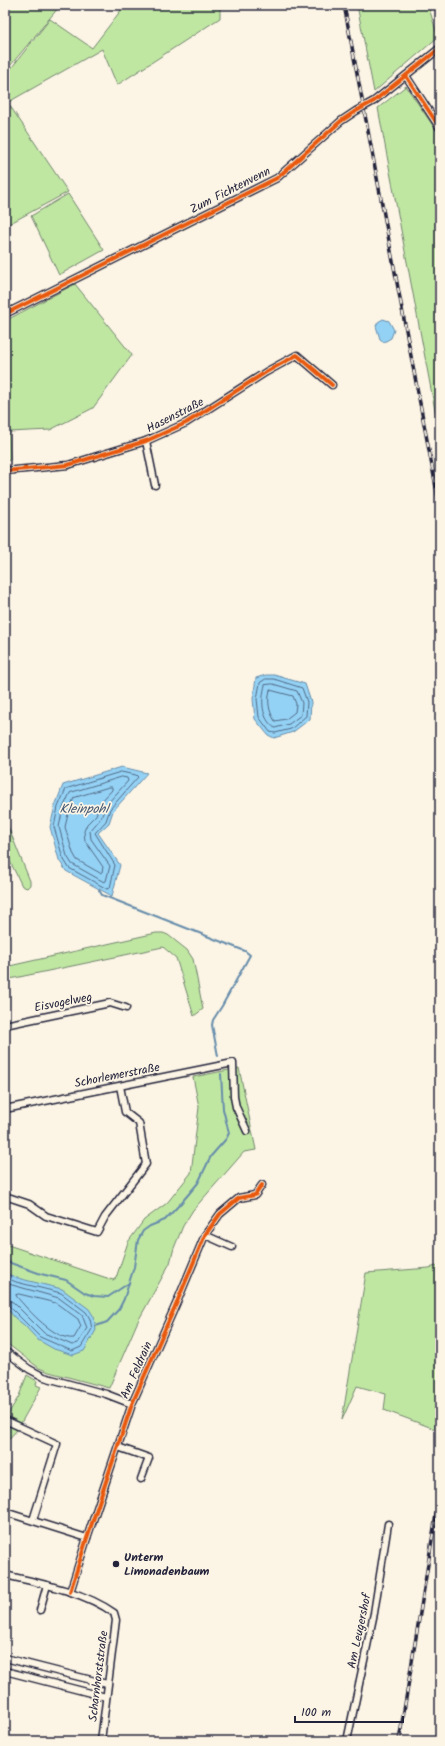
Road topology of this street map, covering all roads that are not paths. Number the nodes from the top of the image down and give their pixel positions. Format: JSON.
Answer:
{"nodes":[{"id":1,"x":440,"y":48,"type":"edge"},
{"id":2,"x":406,"y":76,"type":"junction"},
{"id":3,"x":440,"y":128,"type":"edge"},
{"id":4,"x":5,"y":314,"type":"edge"},
{"id":5,"x":332,"y":385,"type":"dead end"},
{"id":6,"x":146,"y":441,"type":"junction"},
{"id":7,"x":5,"y":471,"type":"edge"},
{"id":8,"x":155,"y":485,"type":"dead end"},
{"id":9,"x":126,"y":1008,"type":"dead end"},
{"id":10,"x":5,"y":1025,"type":"edge"},
{"id":11,"x":120,"y":1086,"type":"junction"},
{"id":12,"x":5,"y":1109,"type":"edge"},
{"id":13,"x":247,"y":1131,"type":"dead end"},
{"id":14,"x":262,"y":1185,"type":"dead end"},
{"id":15,"x":5,"y":1196,"type":"edge"},
{"id":16,"x":205,"y":1236,"type":"junction"},
{"id":17,"x":232,"y":1248,"type":"dead end"},
{"id":18,"x":5,"y":1351,"type":"edge"},
{"id":19,"x":132,"y":1404,"type":"junction"},
{"id":20,"x":5,"y":1420,"type":"edge"},
{"id":21,"x":118,"y":1447,"type":"junction"},
{"id":22,"x":141,"y":1479,"type":"dead end"},
{"id":23,"x":5,"y":1512,"type":"edge"},
{"id":24,"x":32,"y":1520,"type":"junction"},
{"id":25,"x":388,"y":1524,"type":"dead end"},
{"id":26,"x":86,"y":1538,"type":"junction"},
{"id":27,"x":5,"y":1576,"type":"edge"},
{"id":28,"x":47,"y":1585,"type":"junction"},
{"id":29,"x":70,"y":1592,"type":"junction"},
{"id":30,"x":40,"y":1610,"type":"dead end"},
{"id":31,"x":5,"y":1658,"type":"edge"},
{"id":32,"x":5,"y":1671,"type":"edge"},
{"id":33,"x":107,"y":1684,"type":"junction"},
{"id":34,"x":106,"y":1697,"type":"junction"},
{"id":35,"x":101,"y":1741,"type":"edge"},
{"id":36,"x":347,"y":1741,"type":"edge"}],
"edges":[{"from":1,"to":2,"type":"street","name":"Zum Fichtenvenn"},
{"from":2,"to":3,"type":"street"},
{"from":2,"to":4,"type":"street","name":"Zum Fichtenvenn"},
{"from":5,"to":6,"type":"street","name":"Hasenstraße"},
{"from":6,"to":7,"type":"street","name":"Hasenstraße"},
{"from":6,"to":8,"type":"street","name":"Hasenstraße"},
{"from":9,"to":10,"type":"street","name":"Eisvogelweg"},
{"from":11,"to":12,"type":"street","name":"Schorlemerstraße"},
{"from":11,"to":13,"type":"street","name":"Schorlemerstraße"},
{"from":11,"to":15,"type":"street"},
{"from":14,"to":16,"type":"street","name":"Am Feldrain"},
{"from":16,"to":17,"type":"street"},
{"from":16,"to":19,"type":"street","name":"Am Feldrain"},
{"from":18,"to":19,"type":"street"},
{"from":19,"to":21,"type":"street","name":"Am Feldrain"},
{"from":20,"to":24,"type":"street"},
{"from":21,"to":22,"type":"street"},
{"from":21,"to":26,"type":"street","name":"Am Feldrain"},
{"from":23,"to":24,"type":"street"},
{"from":24,"to":26,"type":"street"},
{"from":25,"to":36,"type":"street","name":"Am Leugershof"},
{"from":26,"to":29,"type":"street","name":"Am Feldrain"},
{"from":27,"to":28,"type":"street"},
{"from":28,"to":29,"type":"street"},
{"from":28,"to":30,"type":"street"},
{"from":29,"to":33,"type":"street","name":"Scharnhorststraße"},
{"from":31,"to":33,"type":"street"},
{"from":32,"to":34,"type":"street"},
{"from":33,"to":34,"type":"street","name":"Scharnhorststraße"},
{"from":34,"to":35,"type":"street","name":"Scharnhorststraße"}]}
